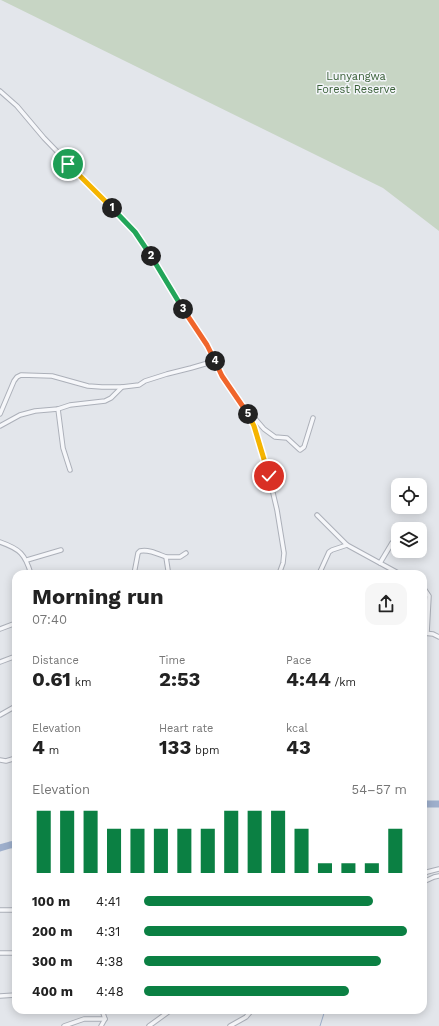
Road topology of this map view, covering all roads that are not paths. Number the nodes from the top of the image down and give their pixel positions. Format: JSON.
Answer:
{"nodes":[{"id":1,"x":0,"y":91,"type":"edge"},
{"id":2,"x":215,"y":361,"type":"junction"},
{"id":3,"x":122,"y":387,"type":"junction"},
{"id":4,"x":58,"y":409,"type":"junction"},
{"id":5,"x":246,"y":412,"type":"junction"},
{"id":6,"x":0,"y":414,"type":"edge"},
{"id":7,"x":313,"y":418,"type":"dead end"},
{"id":8,"x":0,"y":426,"type":"edge"},
{"id":9,"x":70,"y":470,"type":"dead end"},
{"id":10,"x":317,"y":515,"type":"dead end"},
{"id":11,"x":0,"y":542,"type":"edge"},
{"id":12,"x":347,"y":545,"type":"junction"},
{"id":13,"x":391,"y":545,"type":"edge"},
{"id":14,"x":61,"y":550,"type":"dead end"},
{"id":15,"x":186,"y":553,"type":"dead end"},
{"id":16,"x":166,"y":558,"type":"junction"},
{"id":17,"x":27,"y":560,"type":"junction"},
{"id":18,"x":380,"y":563,"type":"junction"},
{"id":19,"x":30,"y":570,"type":"edge"},
{"id":20,"x":135,"y":570,"type":"edge"},
{"id":21,"x":168,"y":570,"type":"edge"},
{"id":22,"x":280,"y":570,"type":"edge"},
{"id":23,"x":321,"y":570,"type":"edge"},
{"id":24,"x":393,"y":570,"type":"edge"},
{"id":25,"x":427,"y":593,"type":"edge"},
{"id":26,"x":427,"y":614,"type":"edge"},
{"id":27,"x":12,"y":624,"type":"edge"},
{"id":28,"x":0,"y":629,"type":"edge"},
{"id":29,"x":427,"y":634,"type":"edge"},
{"id":30,"x":439,"y":637,"type":"edge"},
{"id":31,"x":12,"y":658,"type":"edge"},
{"id":32,"x":0,"y":662,"type":"edge"},
{"id":33,"x":12,"y":708,"type":"edge"},
{"id":34,"x":0,"y":715,"type":"edge"},
{"id":35,"x":12,"y":759,"type":"edge"},
{"id":36,"x":0,"y":760,"type":"edge"},
{"id":37,"x":439,"y":869,"type":"edge"},
{"id":38,"x":427,"y":872,"type":"edge"},
{"id":39,"x":439,"y":876,"type":"edge"},
{"id":40,"x":427,"y":880,"type":"edge"},
{"id":41,"x":0,"y":910,"type":"edge"},
{"id":42,"x":12,"y":910,"type":"edge"},
{"id":43,"x":12,"y":952,"type":"edge"},
{"id":44,"x":0,"y":953,"type":"edge"},
{"id":45,"x":12,"y":995,"type":"edge"},
{"id":46,"x":0,"y":996,"type":"edge"},
{"id":47,"x":103,"y":1014,"type":"edge"},
{"id":48,"x":165,"y":1014,"type":"edge"},
{"id":49,"x":249,"y":1014,"type":"edge"},
{"id":50,"x":105,"y":1019,"type":"junction"},
{"id":51,"x":64,"y":1026,"type":"edge"},
{"id":52,"x":101,"y":1026,"type":"edge"},
{"id":53,"x":148,"y":1026,"type":"edge"},
{"id":54,"x":230,"y":1026,"type":"edge"}],
"edges":[{"from":1,"to":2,"type":"street"},
{"from":2,"to":3,"type":"street"},
{"from":2,"to":5,"type":"street"},
{"from":3,"to":4,"type":"street"},
{"from":3,"to":6,"type":"street"},
{"from":4,"to":8,"type":"street"},
{"from":4,"to":9,"type":"street"},
{"from":5,"to":7,"type":"street"},
{"from":5,"to":22,"type":"street"},
{"from":10,"to":12,"type":"street"},
{"from":11,"to":17,"type":"street"},
{"from":12,"to":18,"type":"street"},
{"from":12,"to":23,"type":"street"},
{"from":13,"to":18,"type":"street"},
{"from":14,"to":17,"type":"street"},
{"from":15,"to":16,"type":"street"},
{"from":16,"to":20,"type":"street"},
{"from":16,"to":21,"type":"street"},
{"from":17,"to":19,"type":"street"},
{"from":18,"to":24,"type":"street"},
{"from":25,"to":26,"type":"street"},
{"from":27,"to":28,"type":"street"},
{"from":29,"to":30,"type":"street"},
{"from":31,"to":32,"type":"street"},
{"from":33,"to":34,"type":"street"},
{"from":35,"to":36,"type":"street"},
{"from":37,"to":38,"type":"street"},
{"from":39,"to":40,"type":"street"},
{"from":41,"to":42,"type":"street"},
{"from":43,"to":44,"type":"street"},
{"from":45,"to":46,"type":"street"},
{"from":47,"to":50,"type":"street"},
{"from":48,"to":53,"type":"street"},
{"from":49,"to":54,"type":"street"},
{"from":50,"to":51,"type":"street"},
{"from":50,"to":52,"type":"street"}]}
